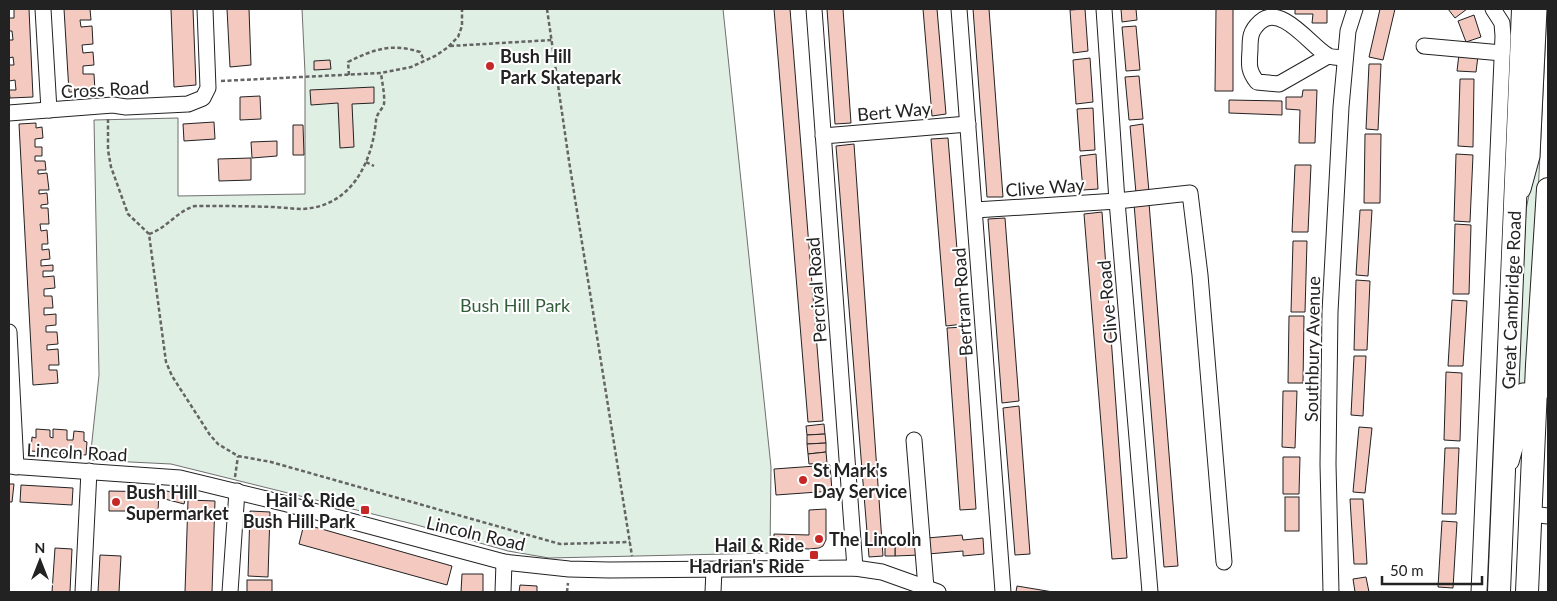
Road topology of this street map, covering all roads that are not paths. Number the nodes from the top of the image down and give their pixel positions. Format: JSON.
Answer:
{"nodes":[{"id":1,"x":43,"y":9,"type":"edge"},
{"id":2,"x":205,"y":9,"type":"edge"},
{"id":3,"x":814,"y":9,"type":"edge"},
{"id":4,"x":959,"y":9,"type":"edge"},
{"id":5,"x":1104,"y":9,"type":"edge"},
{"id":6,"x":1355,"y":9,"type":"edge"},
{"id":7,"x":1494,"y":9,"type":"edge"},
{"id":8,"x":1512,"y":9,"type":"edge"},
{"id":9,"x":1523,"y":9,"type":"edge"},
{"id":10,"x":1537,"y":9,"type":"edge"},
{"id":11,"x":1424,"y":46,"type":"dead end"},
{"id":12,"x":1511,"y":49,"type":"junction"},
{"id":13,"x":1328,"y":56,"type":"junction"},
{"id":14,"x":1345,"y":58,"type":"junction"},
{"id":15,"x":50,"y":110,"type":"junction"},
{"id":16,"x":9,"y":112,"type":"edge"},
{"id":17,"x":968,"y":124,"type":"junction"},
{"id":18,"x":824,"y":136,"type":"junction"},
{"id":19,"x":1548,"y":189,"type":"edge"},
{"id":20,"x":1117,"y":201,"type":"junction"},
{"id":21,"x":975,"y":210,"type":"junction"},
{"id":22,"x":1514,"y":214,"type":"junction"},
{"id":23,"x":9,"y":332,"type":"edge"},
{"id":24,"x":1542,"y":402,"type":"edge"},
{"id":25,"x":914,"y":440,"type":"dead end"},
{"id":26,"x":12,"y":467,"type":"edge"},
{"id":27,"x":89,"y":471,"type":"junction"},
{"id":28,"x":1504,"y":488,"type":"junction"},
{"id":29,"x":237,"y":491,"type":"junction"},
{"id":30,"x":1539,"y":515,"type":"edge"},
{"id":31,"x":504,"y":562,"type":"junction"},
{"id":32,"x":1224,"y":562,"type":"dead end"},
{"id":33,"x":855,"y":568,"type":"junction"},
{"id":34,"x":714,"y":570,"type":"junction"},
{"id":35,"x":910,"y":587,"type":"edge"},
{"id":36,"x":932,"y":590,"type":"edge"},
{"id":37,"x":84,"y":592,"type":"edge"},
{"id":38,"x":230,"y":592,"type":"edge"},
{"id":39,"x":503,"y":592,"type":"edge"},
{"id":40,"x":713,"y":592,"type":"edge"},
{"id":41,"x":1004,"y":592,"type":"edge"},
{"id":42,"x":1150,"y":592,"type":"edge"},
{"id":43,"x":1331,"y":592,"type":"edge"},
{"id":44,"x":1479,"y":592,"type":"edge"},
{"id":45,"x":1499,"y":592,"type":"edge"},
{"id":46,"x":1527,"y":592,"type":"edge"}],
"edges":[{"from":1,"to":15,"type":"street"},
{"from":2,"to":15,"type":"street","name":"Cross Road"},
{"from":3,"to":18,"type":"street","name":"Percival Road"},
{"from":4,"to":17,"type":"street","name":"Bertram Road"},
{"from":5,"to":20,"type":"street","name":"Clive Road"},
{"from":6,"to":14,"type":"street","name":"Southbury Avenue"},
{"from":7,"to":12,"type":"street"},
{"from":8,"to":12,"type":"main road"},
{"from":9,"to":12,"type":"highway","name":"Great Cambridge Road"},
{"from":10,"to":22,"type":"main road"},
{"from":11,"to":12,"type":"street"},
{"from":12,"to":22,"type":"highway","name":"Great Cambridge Road"},
{"from":12,"to":44,"type":"street","name":"Great Cambridge Road"},
{"from":13,"to":13,"type":"street"},
{"from":13,"to":14,"type":"street"},
{"from":14,"to":43,"type":"street","name":"Southbury Avenue"},
{"from":15,"to":16,"type":"street","name":"Cross Road"},
{"from":17,"to":18,"type":"street","name":"Bert Way"},
{"from":17,"to":21,"type":"street","name":"Bertram Road"},
{"from":18,"to":33,"type":"street","name":"Percival Road"},
{"from":19,"to":24,"type":"highway","name":"Great Cambridge Road"},
{"from":20,"to":21,"type":"street","name":"Clive Way"},
{"from":20,"to":32,"type":"street","name":"Clive Way"},
{"from":20,"to":42,"type":"street","name":"Clive Road"},
{"from":21,"to":41,"type":"street","name":"Bertram Road"},
{"from":22,"to":28,"type":"highway","name":"Great Cambridge Road"},
{"from":23,"to":26,"type":"street"},
{"from":24,"to":28,"type":"street"},
{"from":24,"to":30,"type":"highway","name":"Great Cambridge Road"},
{"from":25,"to":36,"type":"street"},
{"from":26,"to":27,"type":"street","name":"Lincoln Road"},
{"from":27,"to":29,"type":"street","name":"Lincoln Road"},
{"from":27,"to":37,"type":"street"},
{"from":28,"to":45,"type":"highway","name":"Great Cambridge Road"},
{"from":29,"to":31,"type":"street","name":"Lincoln Road"},
{"from":29,"to":38,"type":"street"},
{"from":30,"to":46,"type":"highway","name":"Great Cambridge Road"},
{"from":31,"to":34,"type":"street","name":"Lincoln Road"},
{"from":31,"to":39,"type":"street"},
{"from":33,"to":34,"type":"street","name":"Lincoln Road"},
{"from":33,"to":35,"type":"street","name":"Lincoln Road"},
{"from":34,"to":40,"type":"street"},
{"from":35,"to":36,"type":"street","name":"Lincoln Road"}]}
